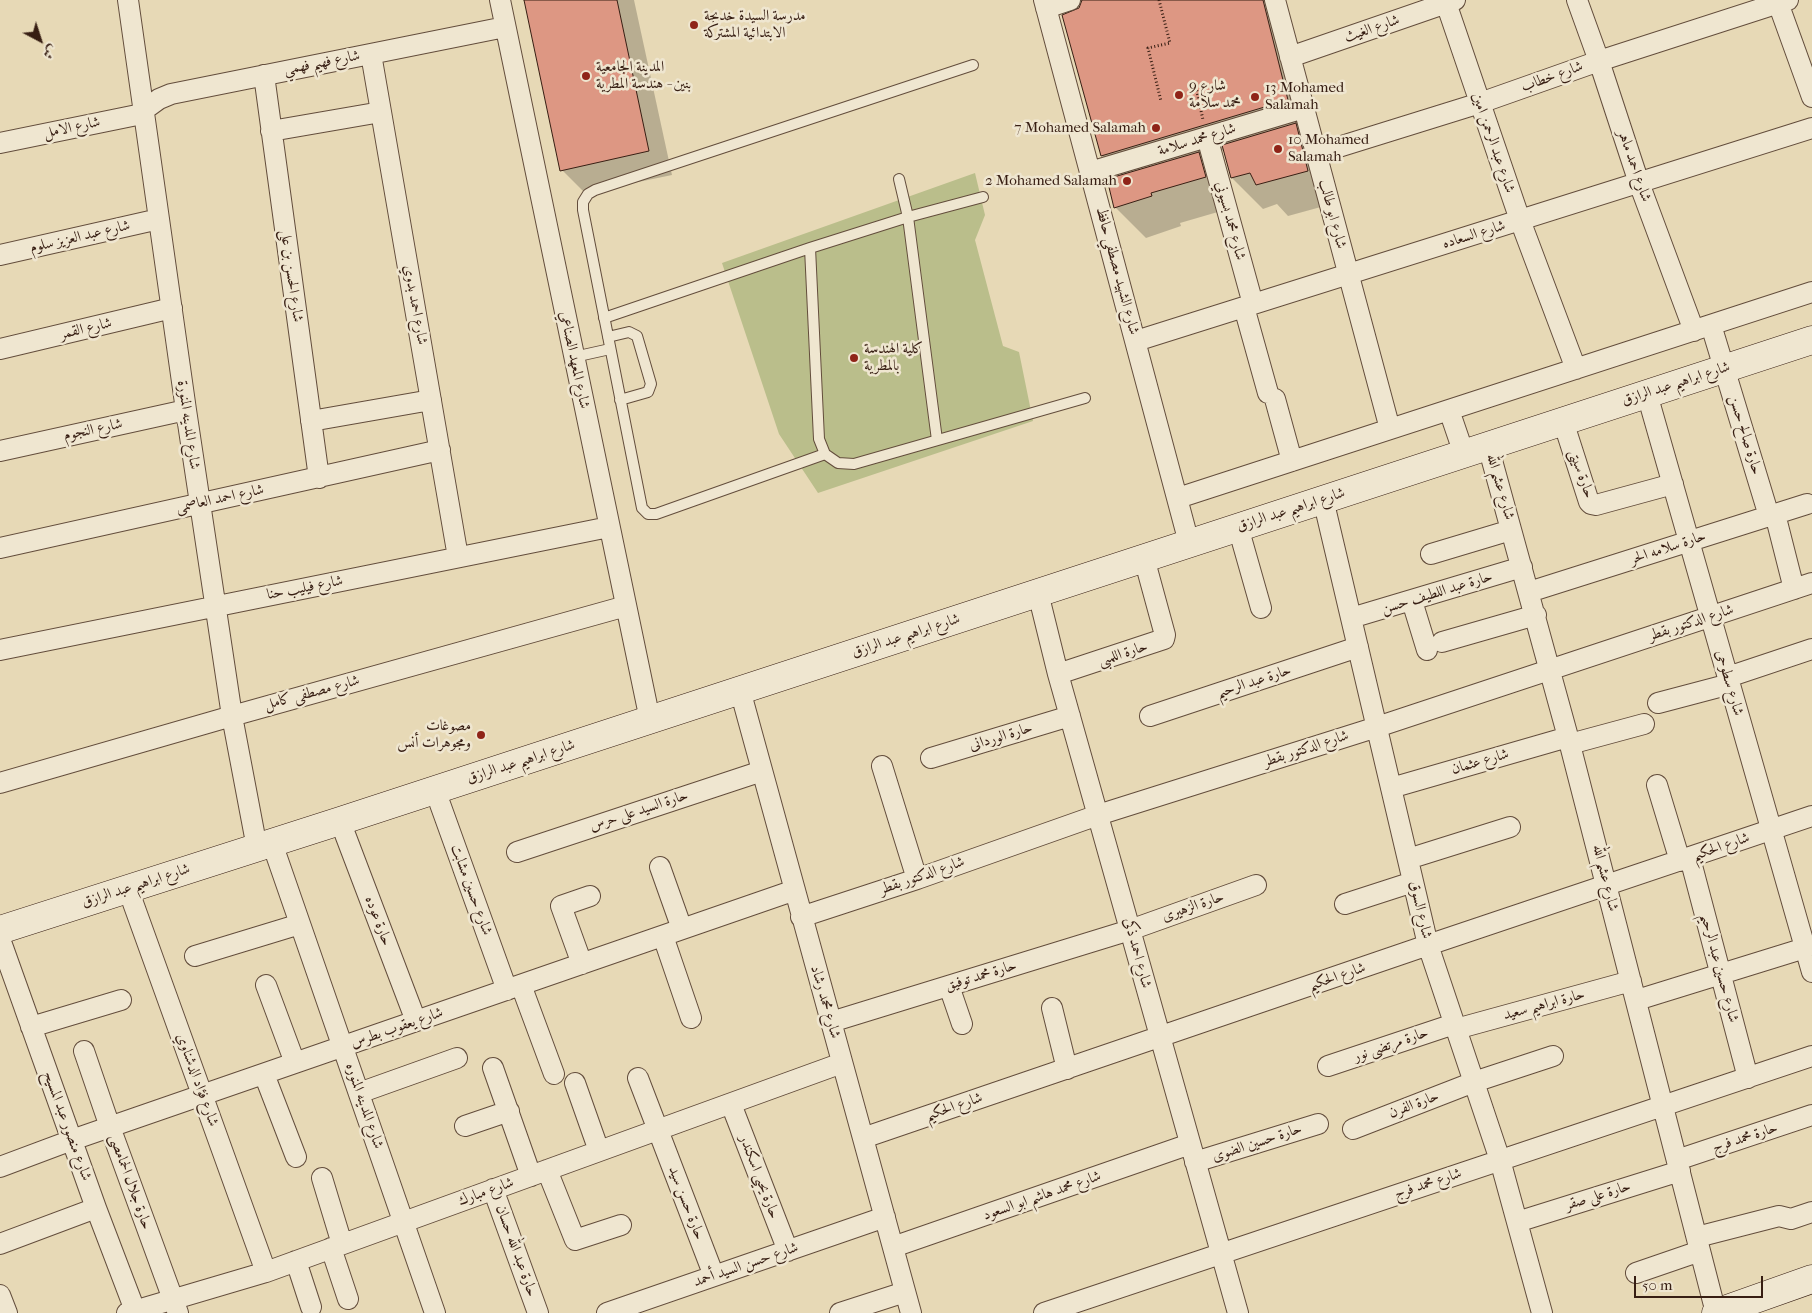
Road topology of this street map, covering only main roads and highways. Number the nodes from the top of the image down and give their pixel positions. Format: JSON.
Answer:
{"nodes":[{"id":1,"x":1812,"y":340,"type":"edge"},
{"id":2,"x":0,"y":930,"type":"edge"},
{"id":3,"x":1812,"y":1279,"type":"edge"},
{"id":4,"x":1754,"y":1306,"type":"edge"},
{"id":5,"x":1716,"y":1313,"type":"edge"}],
"edges":[{"from":1,"to":2,"type":"main road","name":"شارع ابراهيم عبد الرازق"},
{"from":3,"to":4,"type":"main road"},
{"from":4,"to":5,"type":"main road"}]}
